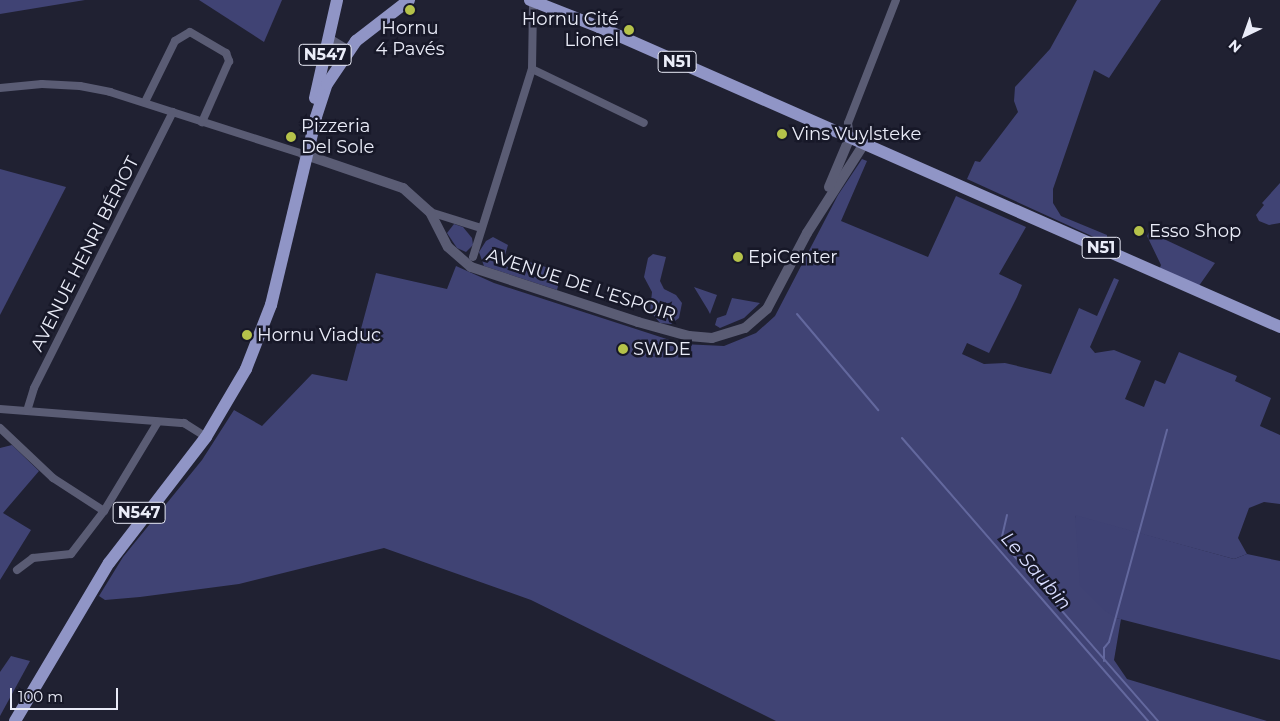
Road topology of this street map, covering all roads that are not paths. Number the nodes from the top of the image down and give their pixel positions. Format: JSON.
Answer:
{"nodes":[{"id":1,"x":337,"y":0,"type":"edge"},
{"id":2,"x":409,"y":0,"type":"edge"},
{"id":3,"x":896,"y":0,"type":"edge"},
{"id":4,"x":537,"y":1,"type":"edge"},
{"id":5,"x":599,"y":27,"type":"junction"},
{"id":6,"x":328,"y":38,"type":"junction"},
{"id":7,"x":349,"y":50,"type":"junction"},
{"id":8,"x":532,"y":69,"type":"junction"},
{"id":9,"x":0,"y":88,"type":"edge"},
{"id":10,"x":145,"y":102,"type":"junction"},
{"id":11,"x":173,"y":112,"type":"junction"},
{"id":12,"x":202,"y":122,"type":"junction"},
{"id":13,"x":644,"y":123,"type":"dead end"},
{"id":14,"x":850,"y":137,"type":"junction"},
{"id":15,"x":864,"y":144,"type":"junction"},
{"id":16,"x":306,"y":155,"type":"junction"},
{"id":17,"x":823,"y":207,"type":"junction"},
{"id":18,"x":430,"y":212,"type":"junction"},
{"id":19,"x":482,"y":228,"type":"junction"},
{"id":20,"x":473,"y":257,"type":"dead end"},
{"id":21,"x":1280,"y":327,"type":"edge"},
{"id":22,"x":0,"y":409,"type":"edge"},
{"id":23,"x":27,"y":411,"type":"junction"},
{"id":24,"x":158,"y":422,"type":"junction"},
{"id":25,"x":0,"y":428,"type":"edge"},
{"id":26,"x":203,"y":435,"type":"junction"},
{"id":27,"x":104,"y":511,"type":"junction"},
{"id":28,"x":17,"y":570,"type":"dead end"},
{"id":29,"x":35,"y":679,"type":"junction"},
{"id":30,"x":6,"y":721,"type":"edge"},
{"id":31,"x":15,"y":721,"type":"edge"}],
"edges":[{"from":1,"to":6,"type":"main road","number":"N547"},
{"from":2,"to":7,"type":"main road","number":"N547"},
{"from":3,"to":14,"type":"street"},
{"from":4,"to":5,"type":"main road","number":"N51"},
{"from":4,"to":5,"type":"main road","number":"N51"},
{"from":4,"to":8,"type":"street"},
{"from":5,"to":14,"type":"main road","number":"N51"},
{"from":6,"to":7,"type":"street"},
{"from":6,"to":16,"type":"main road","number":"N547"},
{"from":7,"to":16,"type":"main road","number":"N547"},
{"from":8,"to":13,"type":"street"},
{"from":8,"to":19,"type":"street"},
{"from":9,"to":10,"type":"street"},
{"from":10,"to":11,"type":"street"},
{"from":10,"to":12,"type":"street"},
{"from":11,"to":12,"type":"street"},
{"from":11,"to":23,"type":"street","name":"AVENUE HENRI BÉRIOT"},
{"from":12,"to":16,"type":"street"},
{"from":14,"to":15,"type":"main road","number":"N51"},
{"from":14,"to":17,"type":"street"},
{"from":15,"to":17,"type":"street"},
{"from":15,"to":21,"type":"main road","number":"N51"},
{"from":16,"to":18,"type":"street","name":"AVENUE DE L'ESPOIR"},
{"from":16,"to":26,"type":"main road","number":"N547"},
{"from":17,"to":18,"type":"street","name":"AVENUE DE L'ESPOIR"},
{"from":18,"to":19,"type":"street"},
{"from":19,"to":20,"type":"street"},
{"from":22,"to":23,"type":"street"},
{"from":23,"to":24,"type":"street"},
{"from":24,"to":26,"type":"street"},
{"from":24,"to":27,"type":"street"},
{"from":25,"to":27,"type":"street"},
{"from":26,"to":29,"type":"main road","number":"N547"},
{"from":27,"to":28,"type":"street"},
{"from":29,"to":30,"type":"main road","number":"N547"},
{"from":29,"to":31,"type":"main road","number":"N547"}]}
